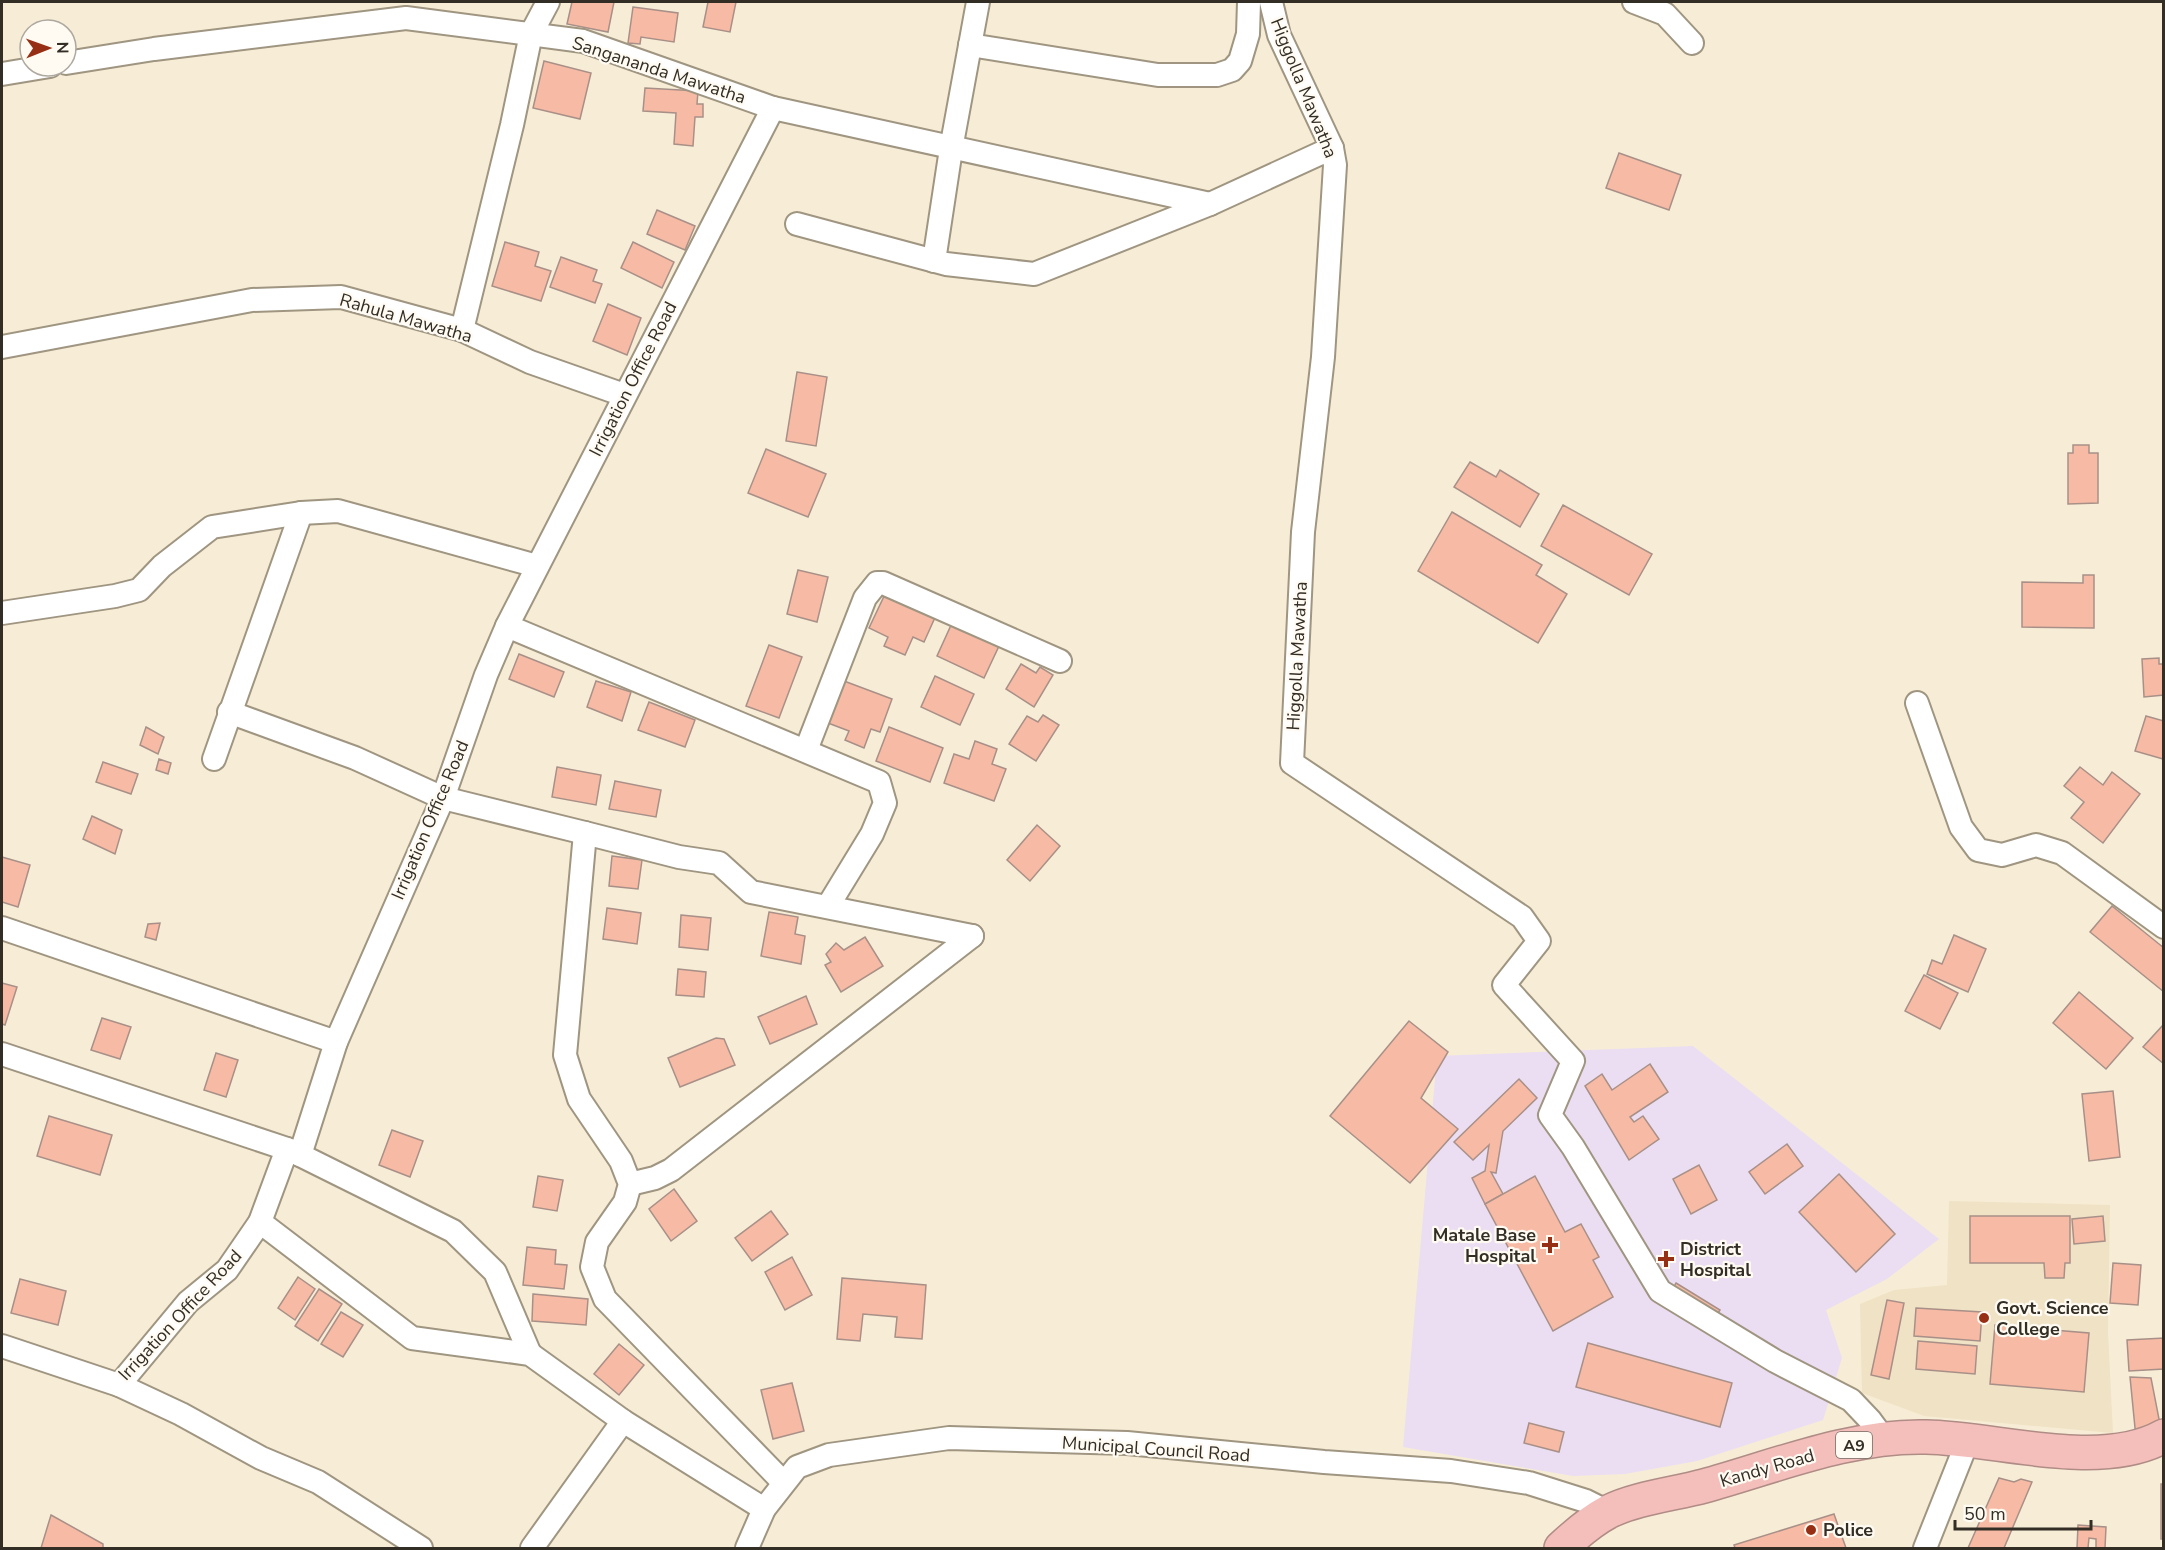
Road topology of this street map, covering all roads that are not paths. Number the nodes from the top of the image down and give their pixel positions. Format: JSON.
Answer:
{"nodes":[{"id":1,"x":548,"y":2,"type":"edge"},
{"id":2,"x":978,"y":2,"type":"edge"},
{"id":3,"x":1250,"y":2,"type":"edge"},
{"id":4,"x":1271,"y":2,"type":"edge"},
{"id":5,"x":1634,"y":2,"type":"edge"},
{"id":6,"x":531,"y":34,"type":"junction"},
{"id":7,"x":1692,"y":43,"type":"dead end"},
{"id":8,"x":970,"y":45,"type":"junction"},
{"id":9,"x":78,"y":61,"type":"edge"},
{"id":10,"x":18,"y":71,"type":"edge"},
{"id":11,"x":2,"y":74,"type":"edge"},
{"id":12,"x":773,"y":108,"type":"junction"},
{"id":13,"x":951,"y":148,"type":"junction"},
{"id":14,"x":1332,"y":148,"type":"junction"},
{"id":15,"x":1209,"y":204,"type":"junction"},
{"id":16,"x":797,"y":224,"type":"dead end"},
{"id":17,"x":934,"y":261,"type":"junction"},
{"id":18,"x":462,"y":330,"type":"junction"},
{"id":19,"x":2,"y":347,"type":"edge"},
{"id":20,"x":624,"y":395,"type":"junction"},
{"id":21,"x":301,"y":513,"type":"junction"},
{"id":22,"x":537,"y":566,"type":"junction"},
{"id":23,"x":2,"y":613,"type":"edge"},
{"id":24,"x":507,"y":626,"type":"junction"},
{"id":25,"x":1060,"y":661,"type":"dead end"},
{"id":26,"x":1917,"y":703,"type":"dead end"},
{"id":27,"x":229,"y":712,"type":"junction"},
{"id":28,"x":806,"y":750,"type":"junction"},
{"id":29,"x":214,"y":759,"type":"dead end"},
{"id":30,"x":443,"y":798,"type":"junction"},
{"id":31,"x":585,"y":833,"type":"junction"},
{"id":32,"x":828,"y":906,"type":"junction"},
{"id":33,"x":2163,"y":927,"type":"edge"},
{"id":34,"x":2,"y":928,"type":"edge"},
{"id":35,"x":336,"y":1042,"type":"junction"},
{"id":36,"x":2,"y":1054,"type":"edge"},
{"id":37,"x":293,"y":1152,"type":"junction"},
{"id":38,"x":630,"y":1184,"type":"junction"},
{"id":39,"x":260,"y":1222,"type":"junction"},
{"id":40,"x":2,"y":1346,"type":"edge"},
{"id":41,"x":530,"y":1354,"type":"junction"},
{"id":42,"x":119,"y":1385,"type":"junction"},
{"id":43,"x":623,"y":1421,"type":"junction"},
{"id":44,"x":2163,"y":1436,"type":"edge"},
{"id":45,"x":1884,"y":1439,"type":"junction"},
{"id":46,"x":1968,"y":1440,"type":"junction"},
{"id":47,"x":783,"y":1482,"type":"junction"},
{"id":48,"x":764,"y":1509,"type":"junction"},
{"id":49,"x":1608,"y":1512,"type":"junction"},
{"id":50,"x":421,"y":1548,"type":"edge"},
{"id":51,"x":532,"y":1548,"type":"edge"},
{"id":52,"x":747,"y":1548,"type":"edge"},
{"id":53,"x":1561,"y":1548,"type":"edge"},
{"id":54,"x":1925,"y":1548,"type":"edge"}],
"edges":[{"from":1,"to":6,"type":"street"},
{"from":2,"to":8,"type":"street"},
{"from":3,"to":8,"type":"street"},
{"from":4,"to":14,"type":"street","name":"Higgolla Mawatha"},
{"from":5,"to":7,"type":"street"},
{"from":6,"to":9,"type":"street","name":"Sangananda Mawatha"},
{"from":6,"to":12,"type":"street","name":"Sangananda Mawatha"},
{"from":6,"to":18,"type":"street"},
{"from":8,"to":13,"type":"street"},
{"from":10,"to":11,"type":"street"},
{"from":12,"to":13,"type":"street","name":"Sangananda Mawatha"},
{"from":12,"to":20,"type":"street","name":"Irrigation Office Road"},
{"from":13,"to":15,"type":"street","name":"Sangananda Mawatha"},
{"from":13,"to":17,"type":"street"},
{"from":14,"to":15,"type":"street"},
{"from":14,"to":45,"type":"street","name":"Higgolla Mawatha"},
{"from":15,"to":17,"type":"street"},
{"from":16,"to":17,"type":"street"},
{"from":18,"to":19,"type":"street","name":"Rahula Mawatha"},
{"from":18,"to":20,"type":"street","name":"Rahula Mawatha"},
{"from":20,"to":22,"type":"street","name":"Irrigation Office Road"},
{"from":21,"to":22,"type":"street"},
{"from":21,"to":23,"type":"street"},
{"from":21,"to":27,"type":"street"},
{"from":22,"to":24,"type":"street","name":"Irrigation Office Road"},
{"from":24,"to":28,"type":"street"},
{"from":24,"to":30,"type":"street","name":"Irrigation Office Road"},
{"from":25,"to":28,"type":"street"},
{"from":26,"to":33,"type":"street"},
{"from":27,"to":29,"type":"street"},
{"from":27,"to":30,"type":"street"},
{"from":28,"to":32,"type":"street"},
{"from":30,"to":31,"type":"street"},
{"from":30,"to":35,"type":"street","name":"Irrigation Office Road"},
{"from":31,"to":32,"type":"street"},
{"from":31,"to":38,"type":"street"},
{"from":32,"to":38,"type":"street"},
{"from":34,"to":35,"type":"street"},
{"from":35,"to":37,"type":"street","name":"Irrigation Office Road"},
{"from":36,"to":37,"type":"street"},
{"from":37,"to":39,"type":"street","name":"Irrigation Office Road"},
{"from":37,"to":41,"type":"street"},
{"from":38,"to":47,"type":"street"},
{"from":39,"to":41,"type":"street"},
{"from":39,"to":42,"type":"street","name":"Irrigation Office Road"},
{"from":40,"to":42,"type":"street","name":"Irrigation Office Road"},
{"from":41,"to":43,"type":"street"},
{"from":42,"to":50,"type":"street"},
{"from":43,"to":48,"type":"street"},
{"from":43,"to":51,"type":"street"},
{"from":44,"to":46,"type":"highway","name":"Kandy Road","number":"A9"},
{"from":45,"to":46,"type":"highway","name":"Kandy Road","number":"A9"},
{"from":45,"to":49,"type":"highway","name":"Kandy Road","number":"A9"},
{"from":46,"to":54,"type":"street"},
{"from":47,"to":48,"type":"street","name":"Municipal Council Road"},
{"from":47,"to":49,"type":"street","name":"Municipal Council Road"},
{"from":48,"to":52,"type":"street","name":"Municipal Council Road"},
{"from":49,"to":53,"type":"highway","name":"Kandy Road","number":"A9"}]}
